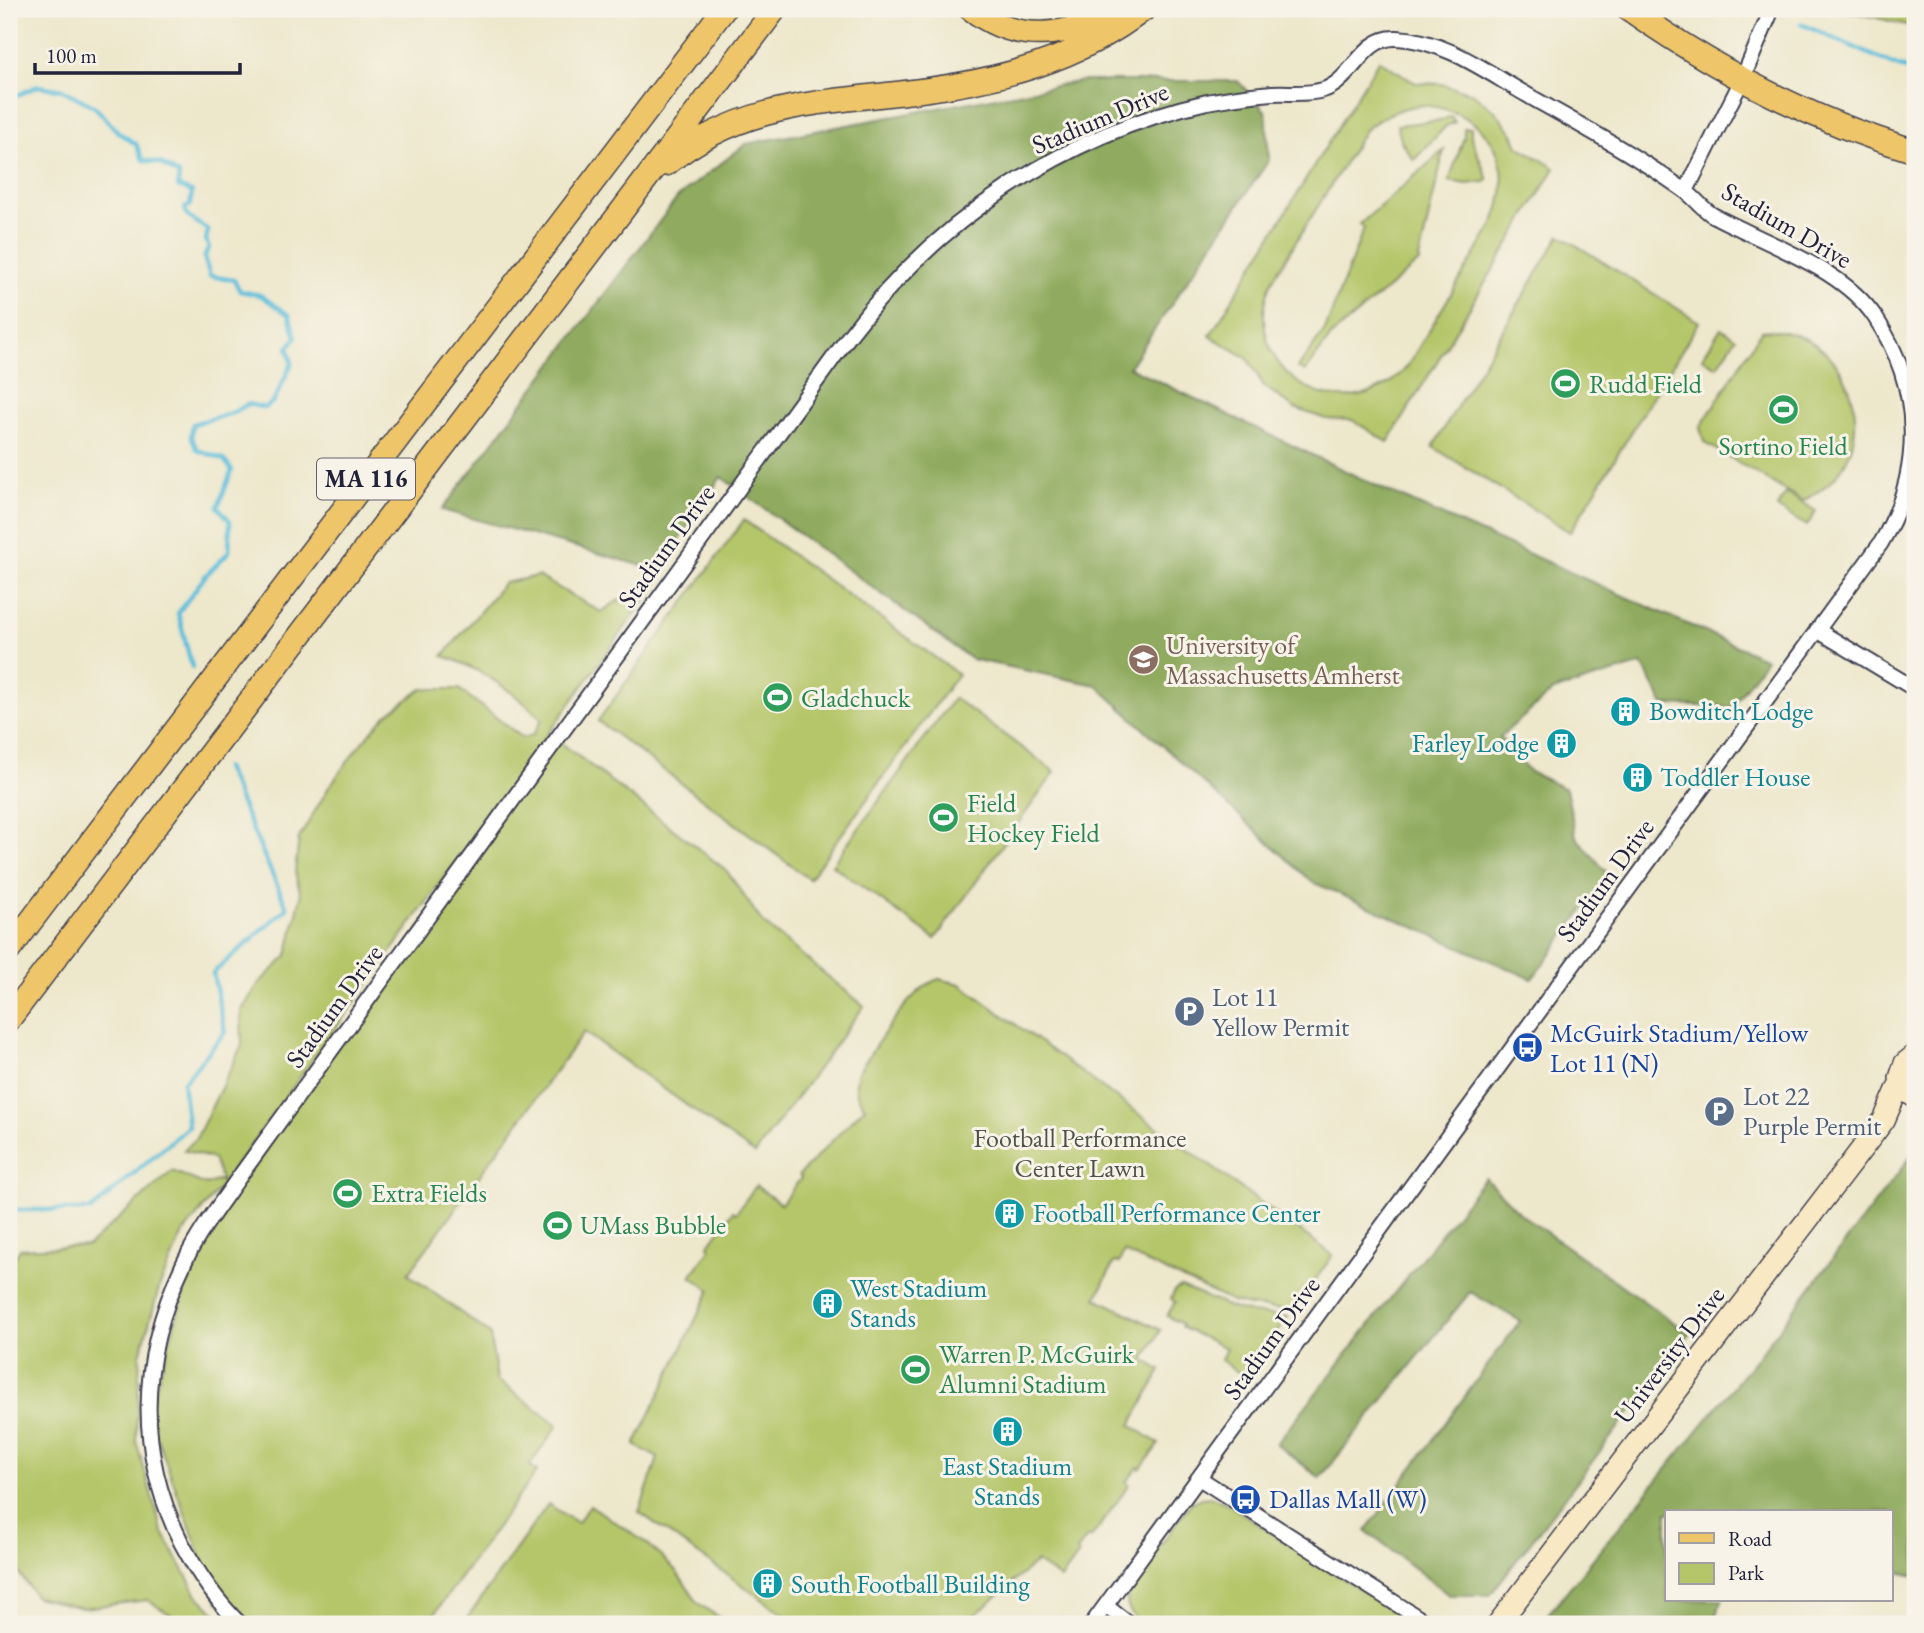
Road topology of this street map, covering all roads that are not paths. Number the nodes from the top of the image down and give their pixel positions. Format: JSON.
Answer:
{"nodes":[{"id":1,"x":724,"y":9,"type":"edge"},
{"id":2,"x":775,"y":9,"type":"edge"},
{"id":3,"x":971,"y":9,"type":"edge"},
{"id":4,"x":1121,"y":9,"type":"edge"},
{"id":5,"x":1144,"y":9,"type":"edge"},
{"id":6,"x":1629,"y":9,"type":"edge"},
{"id":7,"x":1772,"y":9,"type":"edge"},
{"id":8,"x":1742,"y":80,"type":"junction"},
{"id":9,"x":1915,"y":151,"type":"edge"},
{"id":10,"x":639,"y":186,"type":"junction"},
{"id":11,"x":1686,"y":191,"type":"junction"},
{"id":12,"x":1817,"y":629,"type":"junction"},
{"id":13,"x":1915,"y":689,"type":"edge"},
{"id":14,"x":9,"y":950,"type":"edge"},
{"id":15,"x":9,"y":1019,"type":"edge"},
{"id":16,"x":1915,"y":1055,"type":"edge"},
{"id":17,"x":1901,"y":1081,"type":"junction"},
{"id":18,"x":1915,"y":1097,"type":"edge"},
{"id":19,"x":1915,"y":1103,"type":"edge"},
{"id":20,"x":1884,"y":1120,"type":"junction"},
{"id":21,"x":1199,"y":1478,"type":"junction"},
{"id":22,"x":1106,"y":1606,"type":"junction"},
{"id":23,"x":240,"y":1624,"type":"edge"},
{"id":24,"x":1092,"y":1624,"type":"edge"},
{"id":25,"x":1129,"y":1624,"type":"edge"},
{"id":26,"x":1428,"y":1624,"type":"edge"},
{"id":27,"x":1498,"y":1624,"type":"edge"}],
"edges":[{"from":1,"to":14,"type":"main road","number":"MA 116"},
{"from":2,"to":10,"type":"main road","number":"MA 116"},
{"from":3,"to":4,"type":"main road"},
{"from":5,"to":10,"type":"main road"},
{"from":6,"to":8,"type":"main road"},
{"from":7,"to":8,"type":"street","name":"Stadium Drive"},
{"from":8,"to":9,"type":"main road"},
{"from":8,"to":11,"type":"street","name":"Stadium Drive"},
{"from":10,"to":15,"type":"main road","number":"MA 116"},
{"from":11,"to":12,"type":"street","name":"Stadium Drive"},
{"from":11,"to":23,"type":"street","name":"Stadium Drive"},
{"from":12,"to":13,"type":"street"},
{"from":12,"to":21,"type":"street","name":"Stadium Drive"},
{"from":16,"to":17,"type":"main road","name":"University Drive"},
{"from":17,"to":18,"type":"main road"},
{"from":17,"to":20,"type":"main road","name":"University Drive"},
{"from":19,"to":20,"type":"main road","name":"University Drive"},
{"from":20,"to":27,"type":"main road","name":"University Drive"},
{"from":21,"to":22,"type":"street","name":"Stadium Drive"},
{"from":21,"to":26,"type":"street"},
{"from":22,"to":24,"type":"street","name":"Stadium Drive"},
{"from":22,"to":25,"type":"street"}]}
